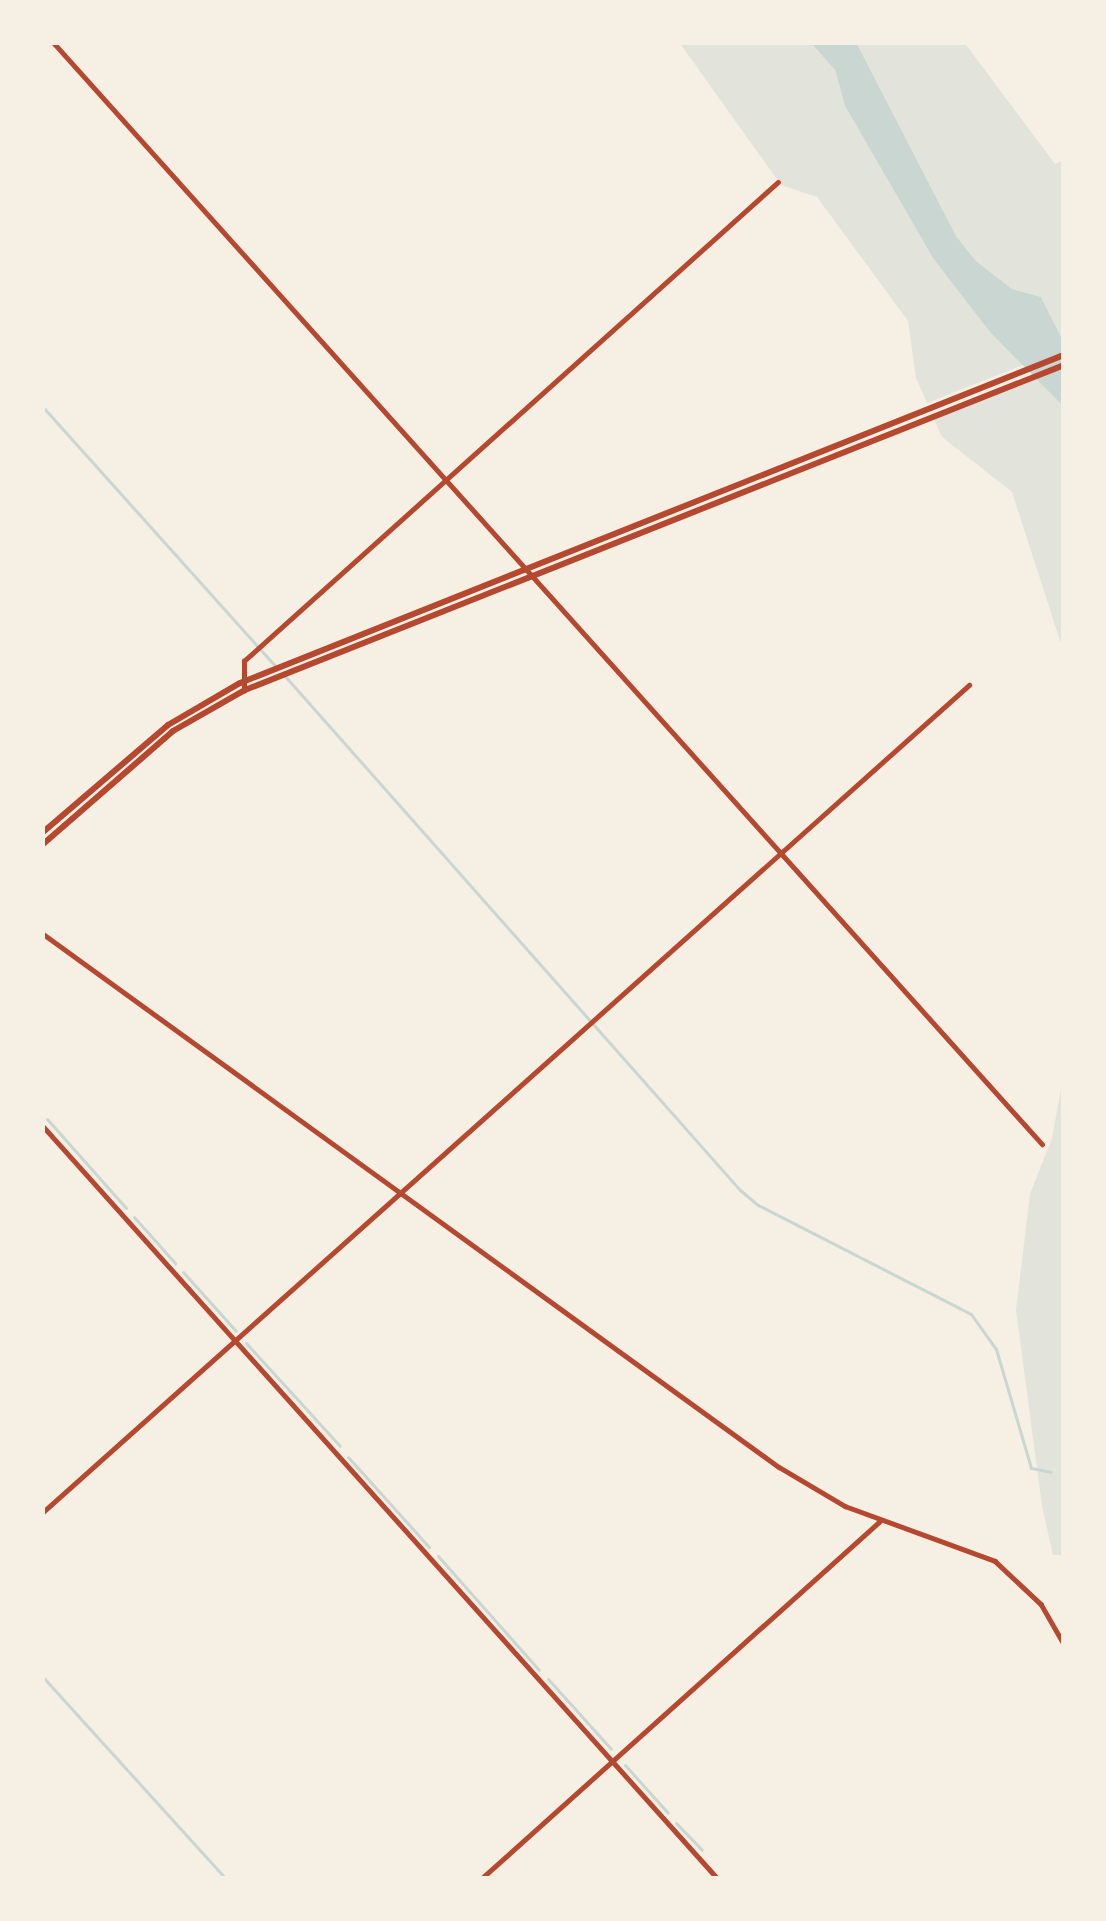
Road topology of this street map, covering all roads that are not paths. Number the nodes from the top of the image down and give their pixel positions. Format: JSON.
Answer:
{"nodes":[{"id":1,"x":53,"y":42,"type":"edge"},
{"id":2,"x":778,"y":182,"type":"dead end"},
{"id":3,"x":1064,"y":355,"type":"edge"},
{"id":4,"x":1064,"y":365,"type":"edge"},
{"id":5,"x":981,"y":394,"type":"junction"},
{"id":6,"x":445,"y":481,"type":"junction"},
{"id":7,"x":527,"y":573,"type":"junction"},
{"id":8,"x":287,"y":669,"type":"junction"},
{"id":9,"x":968,"y":685,"type":"dead end"},
{"id":10,"x":242,"y":687,"type":"junction"},
{"id":11,"x":42,"y":833,"type":"edge"},
{"id":12,"x":42,"y":845,"type":"edge"},
{"id":13,"x":778,"y":855,"type":"junction"},
{"id":14,"x":42,"y":933,"type":"edge"},
{"id":15,"x":42,"y":1125,"type":"edge"},
{"id":16,"x":1042,"y":1144,"type":"dead end"},
{"id":17,"x":400,"y":1192,"type":"junction"},
{"id":18,"x":236,"y":1340,"type":"junction"},
{"id":19,"x":42,"y":1513,"type":"edge"},
{"id":20,"x":882,"y":1520,"type":"junction"},
{"id":21,"x":1064,"y":1644,"type":"edge"},
{"id":22,"x":613,"y":1762,"type":"junction"},
{"id":23,"x":482,"y":1879,"type":"edge"},
{"id":24,"x":718,"y":1879,"type":"edge"}],
"edges":[{"from":1,"to":6,"type":"street"},
{"from":2,"to":6,"type":"street"},
{"from":3,"to":5,"type":"main road"},
{"from":4,"to":5,"type":"main road"},
{"from":5,"to":7,"type":"main road"},
{"from":6,"to":7,"type":"street"},
{"from":6,"to":10,"type":"street"},
{"from":7,"to":8,"type":"main road"},
{"from":7,"to":13,"type":"street"},
{"from":8,"to":10,"type":"main road"},
{"from":8,"to":10,"type":"main road"},
{"from":9,"to":13,"type":"street"},
{"from":10,"to":11,"type":"main road"},
{"from":10,"to":12,"type":"main road"},
{"from":13,"to":16,"type":"street"},
{"from":13,"to":17,"type":"street"},
{"from":14,"to":17,"type":"street"},
{"from":15,"to":18,"type":"street"},
{"from":17,"to":18,"type":"street"},
{"from":17,"to":20,"type":"street"},
{"from":18,"to":19,"type":"street"},
{"from":18,"to":22,"type":"street"},
{"from":20,"to":21,"type":"street"},
{"from":20,"to":22,"type":"street"},
{"from":22,"to":23,"type":"street"},
{"from":22,"to":24,"type":"street"}]}
